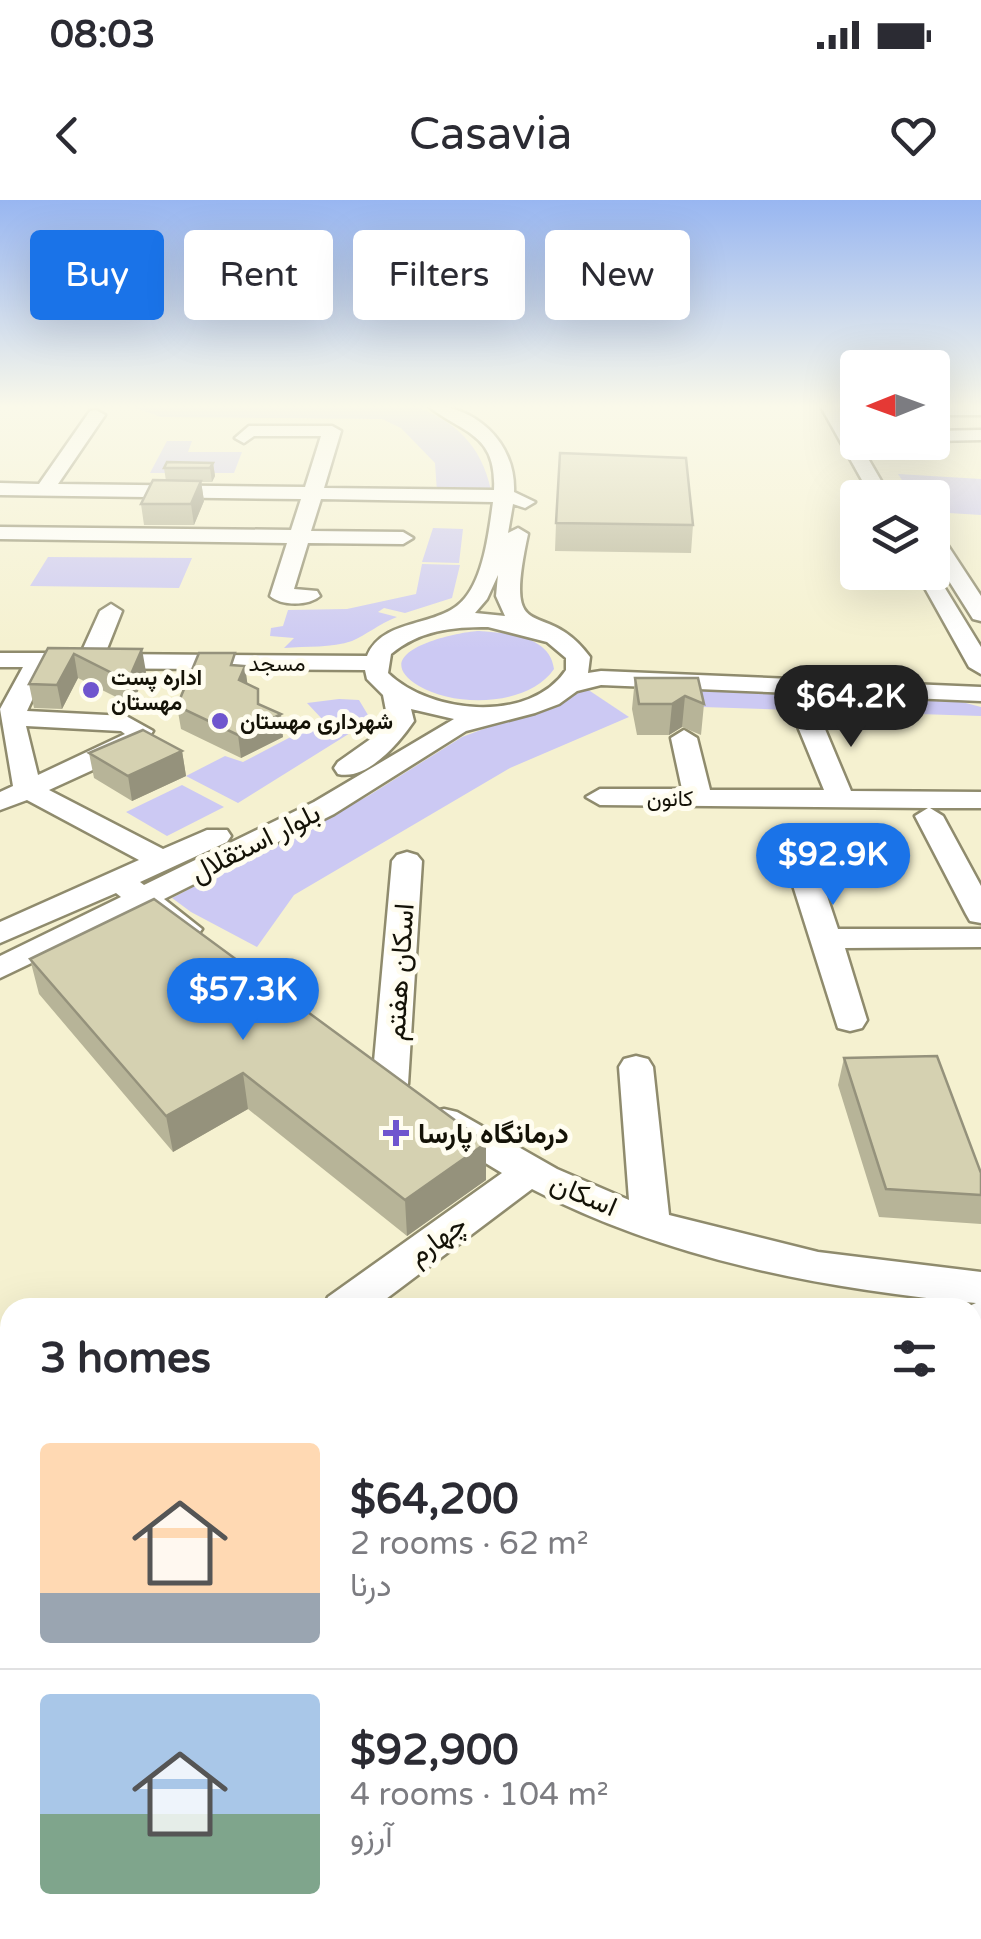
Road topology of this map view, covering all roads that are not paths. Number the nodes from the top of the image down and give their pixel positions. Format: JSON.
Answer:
{"nodes":[{"id":1,"x":47,"y":486,"type":"edge"},
{"id":2,"x":316,"y":486,"type":"edge"},
{"id":3,"x":509,"y":486,"type":"edge"},
{"id":4,"x":514,"y":486,"type":"edge"},
{"id":5,"x":0,"y":488,"type":"edge"},
{"id":6,"x":45,"y":489,"type":"junction"},
{"id":7,"x":159,"y":496,"type":"junction"},
{"id":8,"x":312,"y":498,"type":"junction"},
{"id":9,"x":0,"y":499,"type":"edge"},
{"id":10,"x":512,"y":501,"type":"junction"},
{"id":11,"x":0,"y":533,"type":"edge"},
{"id":12,"x":143,"y":534,"type":"junction"},
{"id":13,"x":301,"y":536,"type":"junction"},
{"id":14,"x":403,"y":538,"type":"dead end"},
{"id":15,"x":950,"y":565,"type":"edge"},
{"id":16,"x":936,"y":590,"type":"edge"},
{"id":17,"x":309,"y":596,"type":"dead end"},
{"id":18,"x":111,"y":611,"type":"dead end"},
{"id":19,"x":981,"y":614,"type":"edge"},
{"id":20,"x":446,"y":622,"type":"junction"},
{"id":21,"x":529,"y":626,"type":"junction"},
{"id":22,"x":576,"y":655,"type":"junction"},
{"id":23,"x":0,"y":660,"type":"edge"},
{"id":24,"x":38,"y":661,"type":"junction"},
{"id":25,"x":90,"y":662,"type":"junction"},
{"id":26,"x":375,"y":663,"type":"junction"},
{"id":27,"x":979,"y":668,"type":"edge"},
{"id":28,"x":570,"y":685,"type":"junction"},
{"id":29,"x":927,"y":685,"type":"junction"},
{"id":30,"x":396,"y":694,"type":"junction"},
{"id":31,"x":981,"y":694,"type":"edge"},
{"id":32,"x":981,"y":704,"type":"edge"},
{"id":33,"x":507,"y":710,"type":"junction"},
{"id":34,"x":6,"y":717,"type":"edge"},
{"id":35,"x":809,"y":722,"type":"dead end"},
{"id":36,"x":684,"y":738,"type":"dead end"},
{"id":37,"x":928,"y":784,"type":"dead end"},
{"id":38,"x":28,"y":790,"type":"junction"},
{"id":39,"x":838,"y":792,"type":"junction"},
{"id":40,"x":600,"y":797,"type":"dead end"},
{"id":41,"x":698,"y":798,"type":"junction"},
{"id":42,"x":981,"y":800,"type":"edge"},
{"id":43,"x":0,"y":802,"type":"edge"},
{"id":44,"x":929,"y":816,"type":"dead end"},
{"id":45,"x":799,"y":857,"type":"dead end"},
{"id":46,"x":408,"y":860,"type":"dead end"},
{"id":47,"x":164,"y":861,"type":"junction"},
{"id":48,"x":132,"y":890,"type":"junction"},
{"id":49,"x":981,"y":914,"type":"edge"},
{"id":50,"x":0,"y":934,"type":"edge"},
{"id":51,"x":981,"y":938,"type":"edge"},
{"id":52,"x":826,"y":939,"type":"junction"},
{"id":53,"x":206,"y":944,"type":"edge"},
{"id":54,"x":0,"y":968,"type":"edge"},
{"id":55,"x":850,"y":1020,"type":"dead end"},
{"id":56,"x":360,"y":1061,"type":"edge"},
{"id":57,"x":636,"y":1067,"type":"dead end"},
{"id":58,"x":390,"y":1084,"type":"junction"},
{"id":59,"x":531,"y":1171,"type":"junction"},
{"id":60,"x":650,"y":1222,"type":"junction"},
{"id":61,"x":981,"y":1288,"type":"edge"},
{"id":62,"x":357,"y":1298,"type":"edge"}],
"edges":[{"from":1,"to":6,"type":"street"},
{"from":2,"to":8,"type":"street"},
{"from":3,"to":10,"type":"street"},
{"from":4,"to":10,"type":"street"},
{"from":5,"to":6,"type":"street"},
{"from":6,"to":7,"type":"street"},
{"from":7,"to":8,"type":"street"},
{"from":7,"to":9,"type":"street"},
{"from":7,"to":12,"type":"street"},
{"from":8,"to":10,"type":"street"},
{"from":8,"to":13,"type":"street"},
{"from":10,"to":20,"type":"street"},
{"from":10,"to":21,"type":"street"},
{"from":11,"to":12,"type":"street"},
{"from":12,"to":13,"type":"street"},
{"from":13,"to":14,"type":"street"},
{"from":13,"to":17,"type":"street"},
{"from":15,"to":19,"type":"street"},
{"from":16,"to":27,"type":"street"},
{"from":18,"to":25,"type":"street"},
{"from":20,"to":21,"type":"street"},
{"from":20,"to":26,"type":"street"},
{"from":21,"to":22,"type":"street"},
{"from":22,"to":28,"type":"street"},
{"from":22,"to":29,"type":"street"},
{"from":23,"to":24,"type":"street","name":"مسجد"},
{"from":24,"to":25,"type":"street","name":"مسجد"},
{"from":24,"to":34,"type":"street"},
{"from":25,"to":26,"type":"street","name":"مسجد"},
{"from":26,"to":30,"type":"street"},
{"from":27,"to":29,"type":"street"},
{"from":28,"to":29,"type":"street","name":"بلوار استقلال"},
{"from":28,"to":33,"type":"street","name":"بلوار استقلال"},
{"from":29,"to":31,"type":"street"},
{"from":29,"to":32,"type":"street"},
{"from":30,"to":33,"type":"street"},
{"from":30,"to":47,"type":"street","name":"بلوار استقلال"},
{"from":33,"to":48,"type":"street","name":"بلوار استقلال"},
{"from":34,"to":38,"type":"street"},
{"from":34,"to":38,"type":"street"},
{"from":35,"to":39,"type":"street"},
{"from":36,"to":41,"type":"street"},
{"from":37,"to":39,"type":"street"},
{"from":38,"to":43,"type":"street"},
{"from":38,"to":47,"type":"street"},
{"from":39,"to":41,"type":"street","name":"کانون"},
{"from":39,"to":42,"type":"street","name":"کانون"},
{"from":40,"to":41,"type":"street","name":"کانون"},
{"from":44,"to":49,"type":"street"},
{"from":45,"to":52,"type":"street"},
{"from":46,"to":58,"type":"street","name":"اسکان هفتم"},
{"from":47,"to":48,"type":"street","name":"بلوار استقلال"},
{"from":48,"to":50,"type":"street","name":"بلوار استقلال"},
{"from":48,"to":53,"type":"street"},
{"from":48,"to":54,"type":"street","name":"بلوار استقلال"},
{"from":51,"to":52,"type":"street"},
{"from":52,"to":55,"type":"street"},
{"from":56,"to":58,"type":"street","name":"اسکان"},
{"from":57,"to":60,"type":"street"},
{"from":58,"to":59,"type":"street","name":"اسکان"},
{"from":59,"to":60,"type":"street","name":"اسکان"},
{"from":59,"to":62,"type":"street","name":"چهارم"},
{"from":60,"to":61,"type":"street","name":"اسکان"}]}
